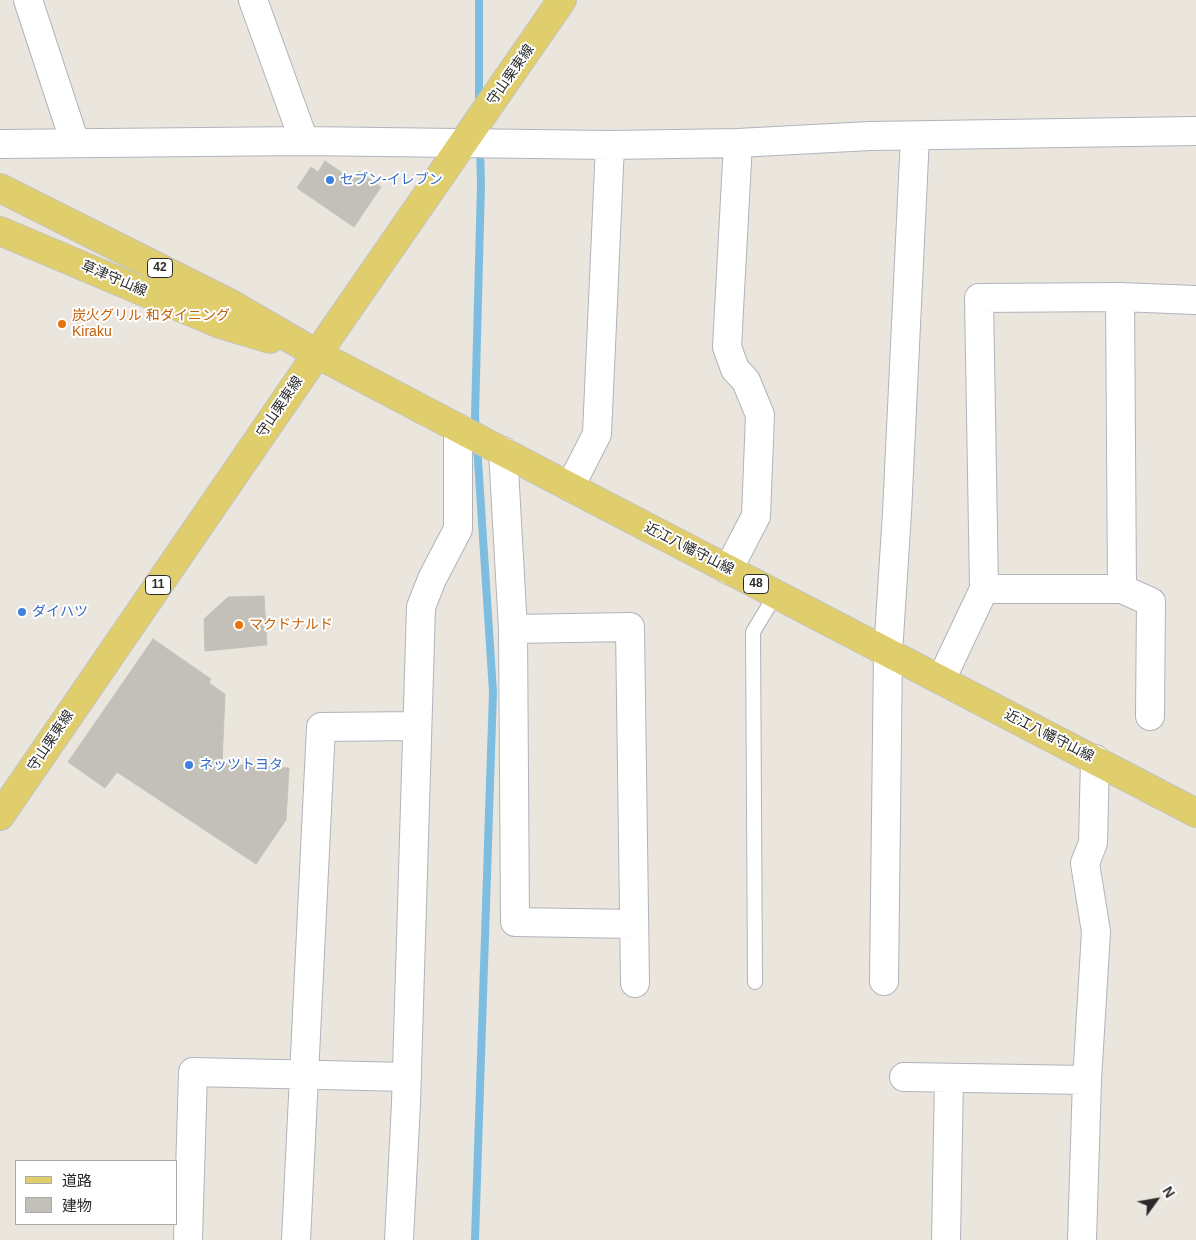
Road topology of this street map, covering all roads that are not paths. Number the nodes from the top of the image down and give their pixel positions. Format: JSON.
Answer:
{"nodes":[{"id":1,"x":28,"y":0,"type":"edge"},
{"id":2,"x":253,"y":0,"type":"edge"},
{"id":3,"x":562,"y":0,"type":"edge"},
{"id":4,"x":1196,"y":131,"type":"edge"},
{"id":5,"x":915,"y":136,"type":"junction"},
{"id":6,"x":304,"y":141,"type":"junction"},
{"id":7,"x":464,"y":142,"type":"junction"},
{"id":8,"x":738,"y":142,"type":"junction"},
{"id":9,"x":75,"y":143,"type":"junction"},
{"id":10,"x":0,"y":144,"type":"edge"},
{"id":11,"x":610,"y":145,"type":"junction"},
{"id":12,"x":0,"y":188,"type":"edge"},
{"id":13,"x":0,"y":231,"type":"edge"},
{"id":14,"x":1120,"y":297,"type":"junction"},
{"id":15,"x":1196,"y":300,"type":"edge"},
{"id":16,"x":317,"y":354,"type":"junction"},
{"id":17,"x":458,"y":428,"type":"junction"},
{"id":18,"x":504,"y":451,"type":"junction"},
{"id":19,"x":570,"y":487,"type":"junction"},
{"id":20,"x":728,"y":570,"type":"junction"},
{"id":21,"x":984,"y":589,"type":"junction"},
{"id":22,"x":1122,"y":589,"type":"junction"},
{"id":23,"x":776,"y":594,"type":"junction"},
{"id":24,"x":513,"y":629,"type":"junction"},
{"id":25,"x":888,"y":652,"type":"junction"},
{"id":26,"x":941,"y":680,"type":"junction"},
{"id":27,"x":1150,"y":716,"type":"dead end"},
{"id":28,"x":417,"y":726,"type":"junction"},
{"id":29,"x":1095,"y":759,"type":"junction"},
{"id":30,"x":1196,"y":813,"type":"edge"},
{"id":31,"x":0,"y":816,"type":"edge"},
{"id":32,"x":634,"y":924,"type":"junction"},
{"id":33,"x":884,"y":981,"type":"dead end"},
{"id":34,"x":755,"y":982,"type":"dead end"},
{"id":35,"x":635,"y":983,"type":"dead end"},
{"id":36,"x":304,"y":1075,"type":"junction"},
{"id":37,"x":407,"y":1077,"type":"junction"},
{"id":38,"x":904,"y":1077,"type":"dead end"},
{"id":39,"x":949,"y":1078,"type":"junction"},
{"id":40,"x":1087,"y":1080,"type":"junction"},
{"id":41,"x":188,"y":1240,"type":"edge"},
{"id":42,"x":296,"y":1240,"type":"edge"},
{"id":43,"x":400,"y":1240,"type":"edge"},
{"id":44,"x":946,"y":1240,"type":"edge"},
{"id":45,"x":1082,"y":1240,"type":"edge"}],
"edges":[{"from":1,"to":9,"type":"street"},
{"from":2,"to":6,"type":"street"},
{"from":3,"to":7,"type":"main road","name":"守山栗東線","number":"11"},
{"from":4,"to":5,"type":"street"},
{"from":5,"to":8,"type":"street"},
{"from":5,"to":25,"type":"street"},
{"from":6,"to":7,"type":"street"},
{"from":6,"to":9,"type":"street"},
{"from":7,"to":11,"type":"street"},
{"from":7,"to":16,"type":"main road","name":"守山栗東線","number":"11"},
{"from":8,"to":11,"type":"street"},
{"from":8,"to":20,"type":"street"},
{"from":9,"to":10,"type":"street"},
{"from":11,"to":19,"type":"street"},
{"from":12,"to":16,"type":"main road","name":"草津守山線","number":"42"},
{"from":13,"to":16,"type":"main road","name":"草津守山線","number":"42"},
{"from":14,"to":15,"type":"street"},
{"from":14,"to":21,"type":"street"},
{"from":14,"to":22,"type":"street"},
{"from":16,"to":17,"type":"main road","name":"近江八幡守山線","number":"48"},
{"from":16,"to":31,"type":"main road","name":"守山栗東線","number":"11"},
{"from":17,"to":18,"type":"main road","name":"近江八幡守山線","number":"48"},
{"from":17,"to":28,"type":"street"},
{"from":18,"to":19,"type":"main road","name":"近江八幡守山線","number":"48"},
{"from":18,"to":24,"type":"street"},
{"from":19,"to":20,"type":"main road","name":"近江八幡守山線","number":"48"},
{"from":20,"to":23,"type":"main road","name":"近江八幡守山線","number":"48"},
{"from":21,"to":22,"type":"street"},
{"from":21,"to":26,"type":"street"},
{"from":22,"to":27,"type":"street"},
{"from":23,"to":25,"type":"main road","name":"近江八幡守山線","number":"48"},
{"from":23,"to":34,"type":"lane"},
{"from":24,"to":32,"type":"street"},
{"from":24,"to":32,"type":"street"},
{"from":25,"to":26,"type":"main road","name":"近江八幡守山線","number":"48"},
{"from":25,"to":33,"type":"street"},
{"from":26,"to":29,"type":"main road","name":"近江八幡守山線","number":"48"},
{"from":28,"to":36,"type":"street"},
{"from":28,"to":37,"type":"street"},
{"from":29,"to":30,"type":"main road","name":"近江八幡守山線","number":"48"},
{"from":29,"to":40,"type":"street"},
{"from":32,"to":35,"type":"street"},
{"from":36,"to":37,"type":"street"},
{"from":36,"to":41,"type":"street"},
{"from":36,"to":42,"type":"street"},
{"from":37,"to":43,"type":"street"},
{"from":38,"to":39,"type":"street"},
{"from":39,"to":40,"type":"street"},
{"from":39,"to":44,"type":"street"},
{"from":40,"to":45,"type":"street"}]}
